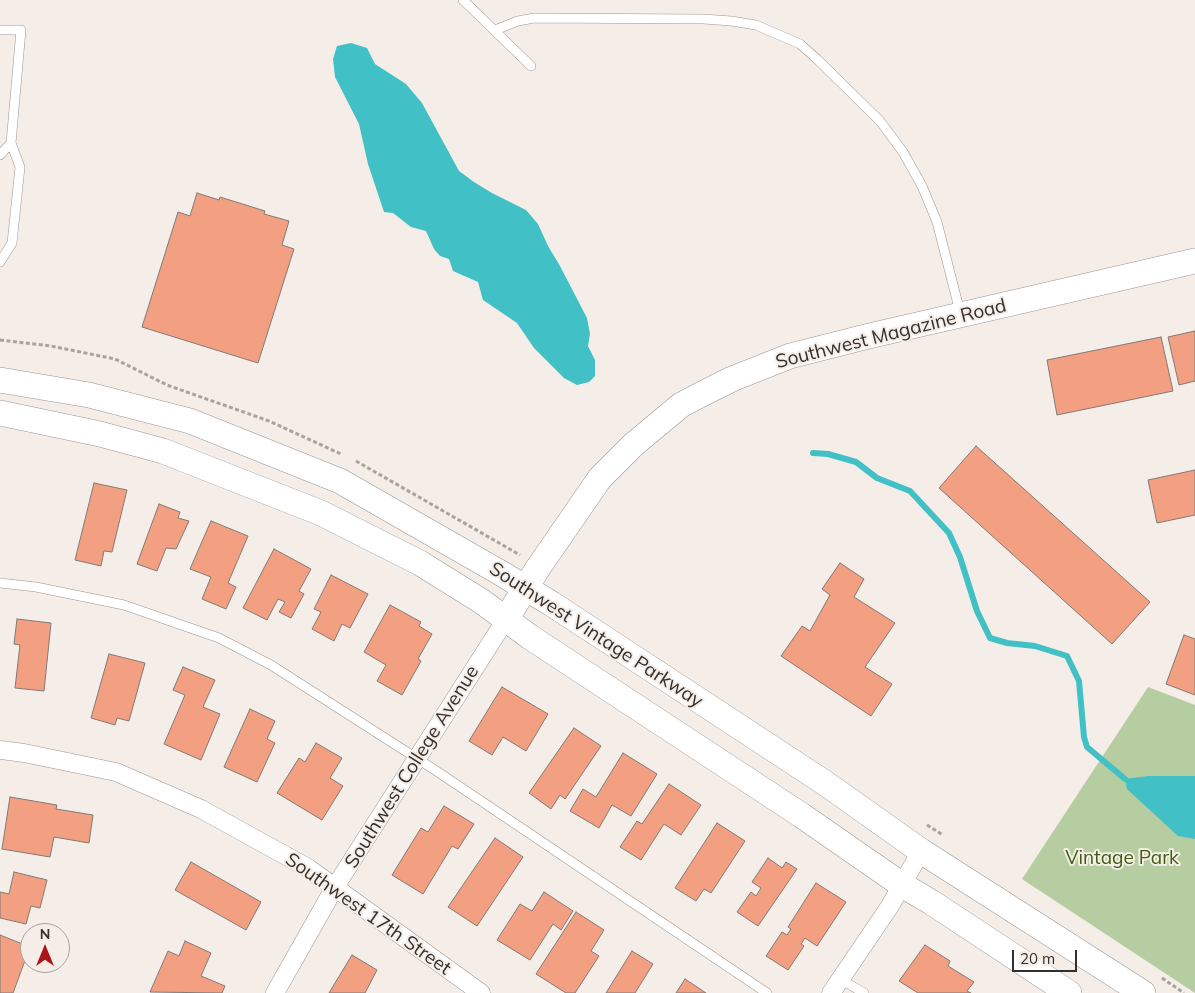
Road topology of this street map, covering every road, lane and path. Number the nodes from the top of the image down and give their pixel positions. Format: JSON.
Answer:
{"nodes":[{"id":1,"x":463,"y":0,"type":"edge"},
{"id":2,"x":0,"y":30,"type":"edge"},
{"id":3,"x":495,"y":30,"type":"junction"},
{"id":4,"x":531,"y":66,"type":"dead end"},
{"id":5,"x":11,"y":143,"type":"junction"},
{"id":6,"x":0,"y":155,"type":"edge"},
{"id":7,"x":1195,"y":261,"type":"edge"},
{"id":8,"x":0,"y":262,"type":"edge"},
{"id":9,"x":961,"y":315,"type":"junction"},
{"id":10,"x":0,"y":340,"type":"edge"},
{"id":11,"x":0,"y":380,"type":"edge"},
{"id":12,"x":0,"y":413,"type":"edge"},
{"id":13,"x":365,"y":465,"type":"dead end"},
{"id":14,"x":0,"y":583,"type":"edge"},
{"id":15,"x":526,"y":587,"type":"junction"},
{"id":16,"x":506,"y":619,"type":"junction"},
{"id":17,"x":0,"y":750,"type":"edge"},
{"id":18,"x":418,"y":759,"type":"junction"},
{"id":19,"x":921,"y":851,"type":"junction"},
{"id":20,"x":902,"y":885,"type":"junction"},
{"id":21,"x":336,"y":887,"type":"junction"},
{"id":22,"x":836,"y":986,"type":"edge"},
{"id":23,"x":275,"y":993,"type":"edge"},
{"id":24,"x":481,"y":993,"type":"edge"},
{"id":25,"x":767,"y":993,"type":"edge"},
{"id":26,"x":864,"y":993,"type":"edge"},
{"id":27,"x":1069,"y":993,"type":"edge"},
{"id":28,"x":1143,"y":993,"type":"edge"}],
"edges":[{"from":1,"to":3,"type":"lane"},
{"from":2,"to":5,"type":"lane"},
{"from":3,"to":4,"type":"lane"},
{"from":3,"to":9,"type":"lane"},
{"from":5,"to":6,"type":"lane"},
{"from":5,"to":8,"type":"lane"},
{"from":7,"to":9,"type":"street","name":"Southwest Magazine Road"},
{"from":9,"to":15,"type":"street","name":"Southwest Magazine Road"},
{"from":10,"to":13,"type":"path"},
{"from":11,"to":15,"type":"street","name":"Southwest Vintage Parkway"},
{"from":12,"to":16,"type":"street","name":"Southwest Vintage Parkway"},
{"from":14,"to":18,"type":"lane"},
{"from":15,"to":16,"type":"street","name":"Southwest Magazine Road"},
{"from":15,"to":19,"type":"street","name":"Southwest Vintage Parkway"},
{"from":16,"to":18,"type":"street","name":"Southwest College Avenue"},
{"from":16,"to":20,"type":"street","name":"Southwest Vintage Parkway"},
{"from":17,"to":21,"type":"street","name":"Southwest 17th Street"},
{"from":18,"to":21,"type":"street","name":"Southwest College Avenue"},
{"from":18,"to":25,"type":"lane"},
{"from":19,"to":20,"type":"street"},
{"from":19,"to":28,"type":"street","name":"Southwest Vintage Parkway"},
{"from":20,"to":22,"type":"street"},
{"from":20,"to":27,"type":"street","name":"Southwest Vintage Parkway"},
{"from":21,"to":23,"type":"street","name":"Southwest College Avenue"},
{"from":21,"to":24,"type":"street","name":"Southwest 17th Street"},
{"from":22,"to":26,"type":"lane"}]}
